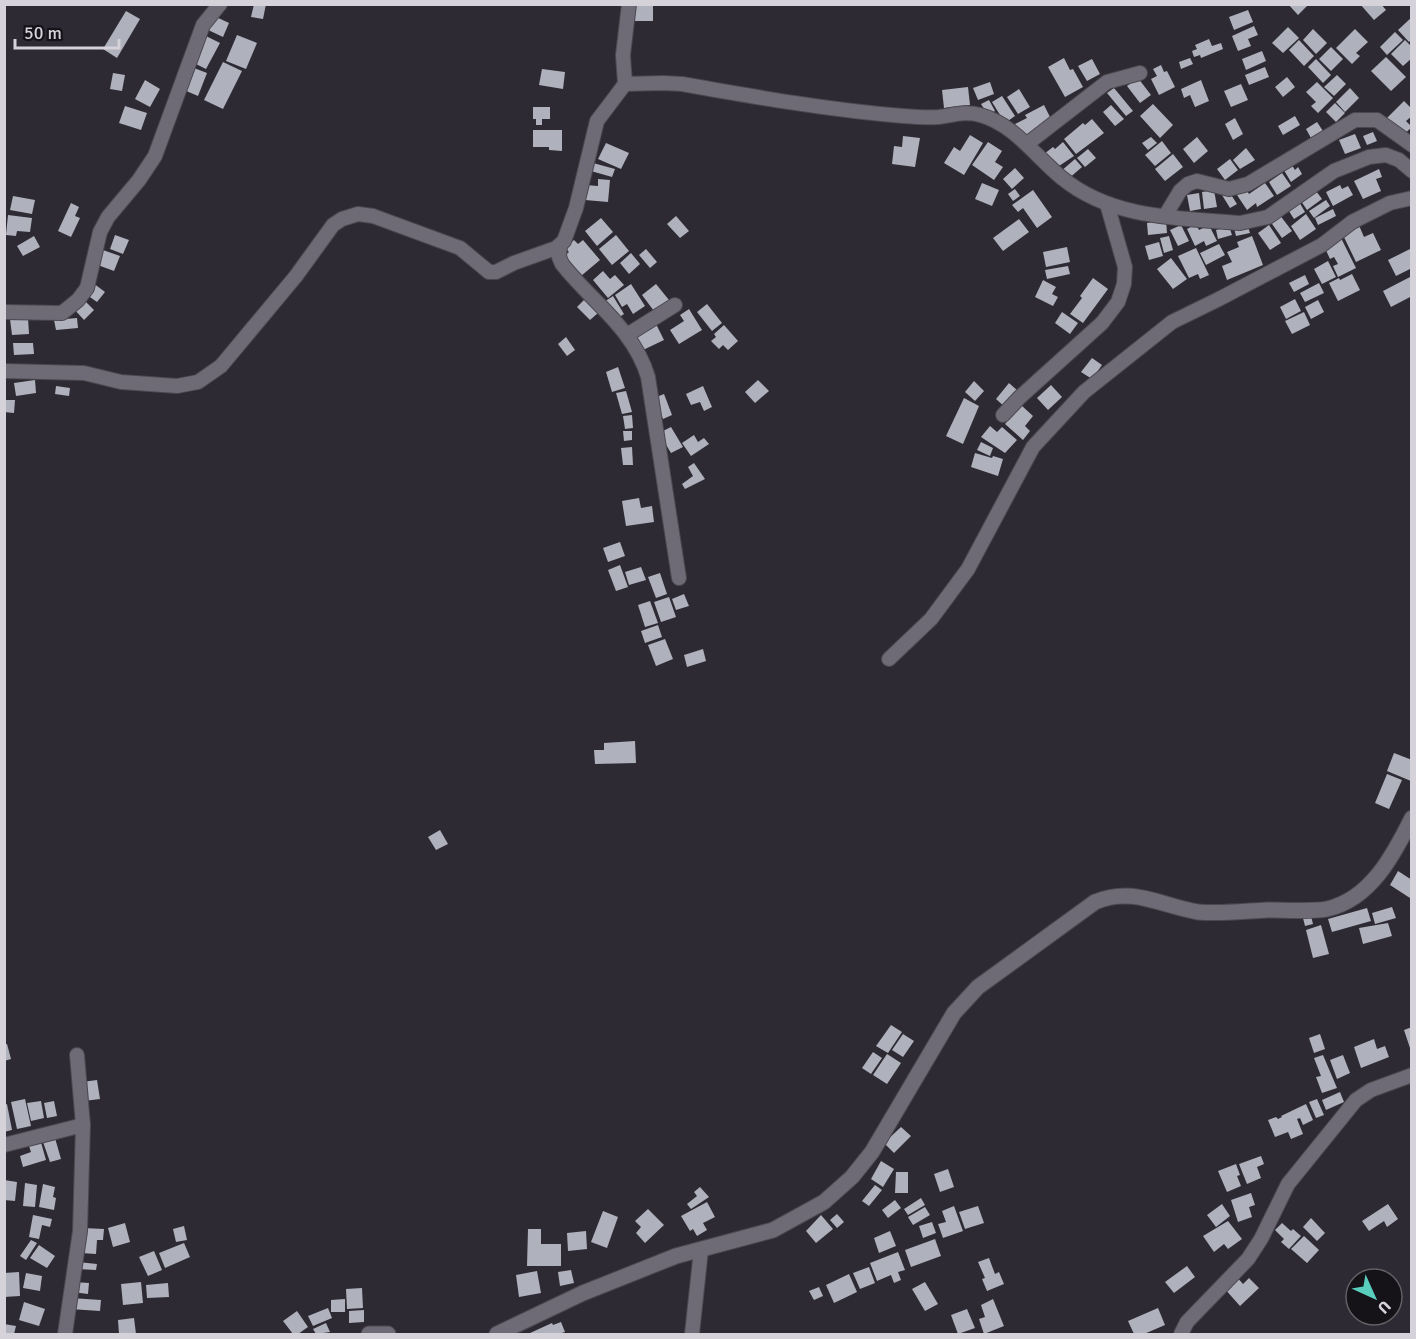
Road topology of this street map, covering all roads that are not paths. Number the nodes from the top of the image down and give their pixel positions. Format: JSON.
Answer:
{"nodes":[{"id":1,"x":220,"y":4,"type":"edge"},
{"id":2,"x":629,"y":4,"type":"edge"},
{"id":3,"x":1140,"y":73,"type":"dead end"},
{"id":4,"x":625,"y":84,"type":"junction"},
{"id":5,"x":1027,"y":144,"type":"junction"},
{"id":6,"x":1412,"y":146,"type":"edge"},
{"id":7,"x":1399,"y":160,"type":"junction"},
{"id":8,"x":1412,"y":171,"type":"edge"},
{"id":9,"x":1412,"y":198,"type":"edge"},
{"id":10,"x":1107,"y":204,"type":"junction"},
{"id":11,"x":1165,"y":216,"type":"junction"},
{"id":12,"x":560,"y":245,"type":"junction"},
{"id":13,"x":675,"y":305,"type":"dead end"},
{"id":14,"x":4,"y":312,"type":"edge"},
{"id":15,"x":627,"y":335,"type":"junction"},
{"id":16,"x":4,"y":371,"type":"edge"},
{"id":17,"x":1003,"y":415,"type":"dead end"},
{"id":18,"x":679,"y":578,"type":"dead end"},
{"id":19,"x":889,"y":659,"type":"dead end"},
{"id":20,"x":1412,"y":818,"type":"edge"},
{"id":21,"x":77,"y":1055,"type":"dead end"},
{"id":22,"x":1412,"y":1075,"type":"edge"},
{"id":23,"x":83,"y":1125,"type":"junction"},
{"id":24,"x":4,"y":1145,"type":"edge"},
{"id":25,"x":701,"y":1250,"type":"junction"},
{"id":26,"x":64,"y":1335,"type":"edge"},
{"id":27,"x":369,"y":1335,"type":"edge"},
{"id":28,"x":388,"y":1335,"type":"edge"},
{"id":29,"x":496,"y":1335,"type":"edge"},
{"id":30,"x":692,"y":1335,"type":"edge"},
{"id":31,"x":1181,"y":1335,"type":"edge"}],
"edges":[{"from":1,"to":14,"type":"street"},
{"from":2,"to":4,"type":"street"},
{"from":3,"to":5,"type":"street"},
{"from":4,"to":5,"type":"street"},
{"from":4,"to":12,"type":"street"},
{"from":5,"to":10,"type":"street"},
{"from":6,"to":7,"type":"street"},
{"from":6,"to":11,"type":"street"},
{"from":7,"to":8,"type":"street"},
{"from":7,"to":11,"type":"street"},
{"from":9,"to":19,"type":"street"},
{"from":10,"to":11,"type":"street"},
{"from":10,"to":17,"type":"street"},
{"from":12,"to":15,"type":"street"},
{"from":12,"to":16,"type":"street"},
{"from":13,"to":15,"type":"street"},
{"from":15,"to":18,"type":"street"},
{"from":20,"to":25,"type":"street"},
{"from":21,"to":23,"type":"street"},
{"from":22,"to":31,"type":"street"},
{"from":23,"to":24,"type":"street"},
{"from":23,"to":26,"type":"street"},
{"from":25,"to":29,"type":"street"},
{"from":25,"to":30,"type":"street"},
{"from":27,"to":28,"type":"street"}]}
